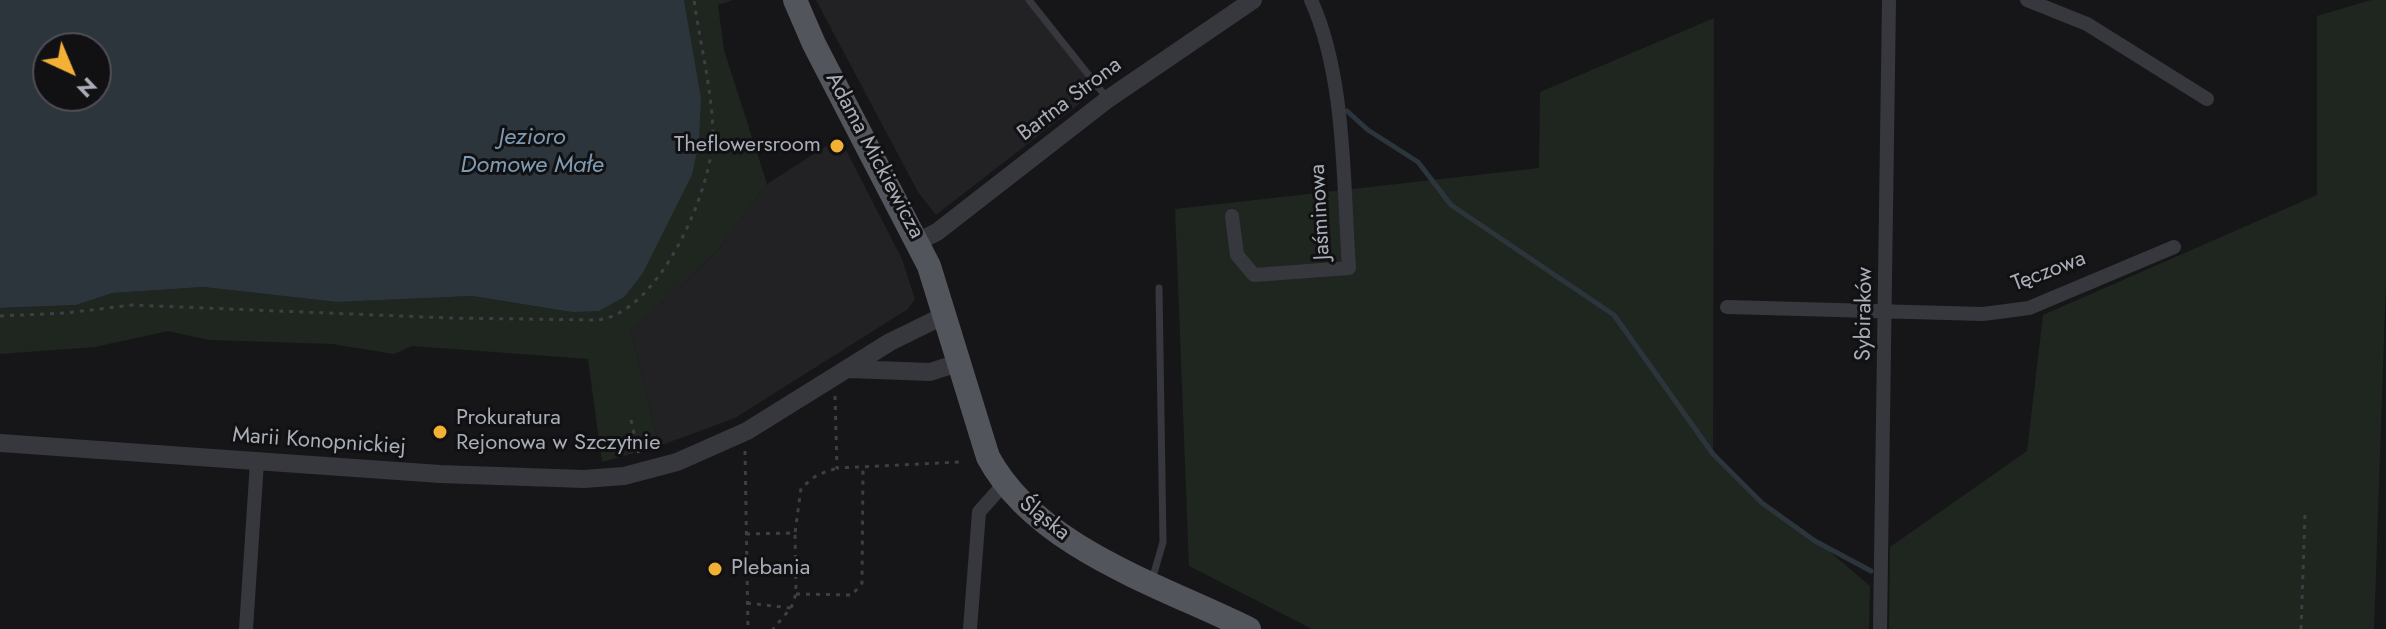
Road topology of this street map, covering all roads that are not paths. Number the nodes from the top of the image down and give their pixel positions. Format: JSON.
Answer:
{"nodes":[{"id":1,"x":795,"y":0,"type":"edge"},
{"id":2,"x":1029,"y":0,"type":"edge"},
{"id":3,"x":1253,"y":0,"type":"edge"},
{"id":4,"x":1311,"y":0,"type":"edge"},
{"id":5,"x":1889,"y":0,"type":"edge"},
{"id":6,"x":2027,"y":0,"type":"edge"},
{"id":7,"x":1108,"y":99,"type":"junction"},
{"id":8,"x":2207,"y":99,"type":"dead end"},
{"id":9,"x":1232,"y":216,"type":"dead end"},
{"id":10,"x":919,"y":241,"type":"junction"},
{"id":11,"x":2174,"y":247,"type":"dead end"},
{"id":12,"x":1159,"y":288,"type":"dead end"},
{"id":13,"x":1727,"y":307,"type":"dead end"},
{"id":14,"x":1887,"y":311,"type":"junction"},
{"id":15,"x":943,"y":316,"type":"junction"},
{"id":16,"x":958,"y":363,"type":"junction"},
{"id":17,"x":849,"y":369,"type":"junction"},
{"id":18,"x":0,"y":443,"type":"edge"},
{"id":19,"x":257,"y":462,"type":"junction"},
{"id":20,"x":1003,"y":485,"type":"junction"},
{"id":21,"x":1151,"y":582,"type":"junction"},
{"id":22,"x":246,"y":629,"type":"edge"},
{"id":23,"x":970,"y":629,"type":"edge"},
{"id":24,"x":1249,"y":629,"type":"edge"},
{"id":25,"x":1880,"y":629,"type":"edge"}],
"edges":[{"from":1,"to":10,"type":"main road","name":"Adama Mickiewicza"},
{"from":2,"to":7,"type":"lane"},
{"from":3,"to":7,"type":"street","name":"Bartna Strona"},
{"from":4,"to":9,"type":"street","name":"Jaśminowa"},
{"from":5,"to":14,"type":"street","name":"Sybiraków"},
{"from":6,"to":8,"type":"street"},
{"from":7,"to":10,"type":"street","name":"Bartna Strona"},
{"from":10,"to":15,"type":"main road","name":"Adama Mickiewicza"},
{"from":11,"to":14,"type":"street","name":"Tęczowa"},
{"from":12,"to":21,"type":"lane"},
{"from":13,"to":14,"type":"street","name":"Tęczowa"},
{"from":14,"to":25,"type":"street","name":"Sybiraków"},
{"from":15,"to":16,"type":"main road","name":"Śląska"},
{"from":15,"to":17,"type":"street","name":"Marii Konopnickiej"},
{"from":16,"to":17,"type":"street"},
{"from":16,"to":20,"type":"main road","name":"Śląska"},
{"from":17,"to":19,"type":"street","name":"Marii Konopnickiej"},
{"from":18,"to":19,"type":"street","name":"Marii Konopnickiej"},
{"from":19,"to":22,"type":"street"},
{"from":20,"to":21,"type":"main road","name":"Śląska"},
{"from":20,"to":23,"type":"street"},
{"from":21,"to":24,"type":"main road","name":"Śląska"}]}
